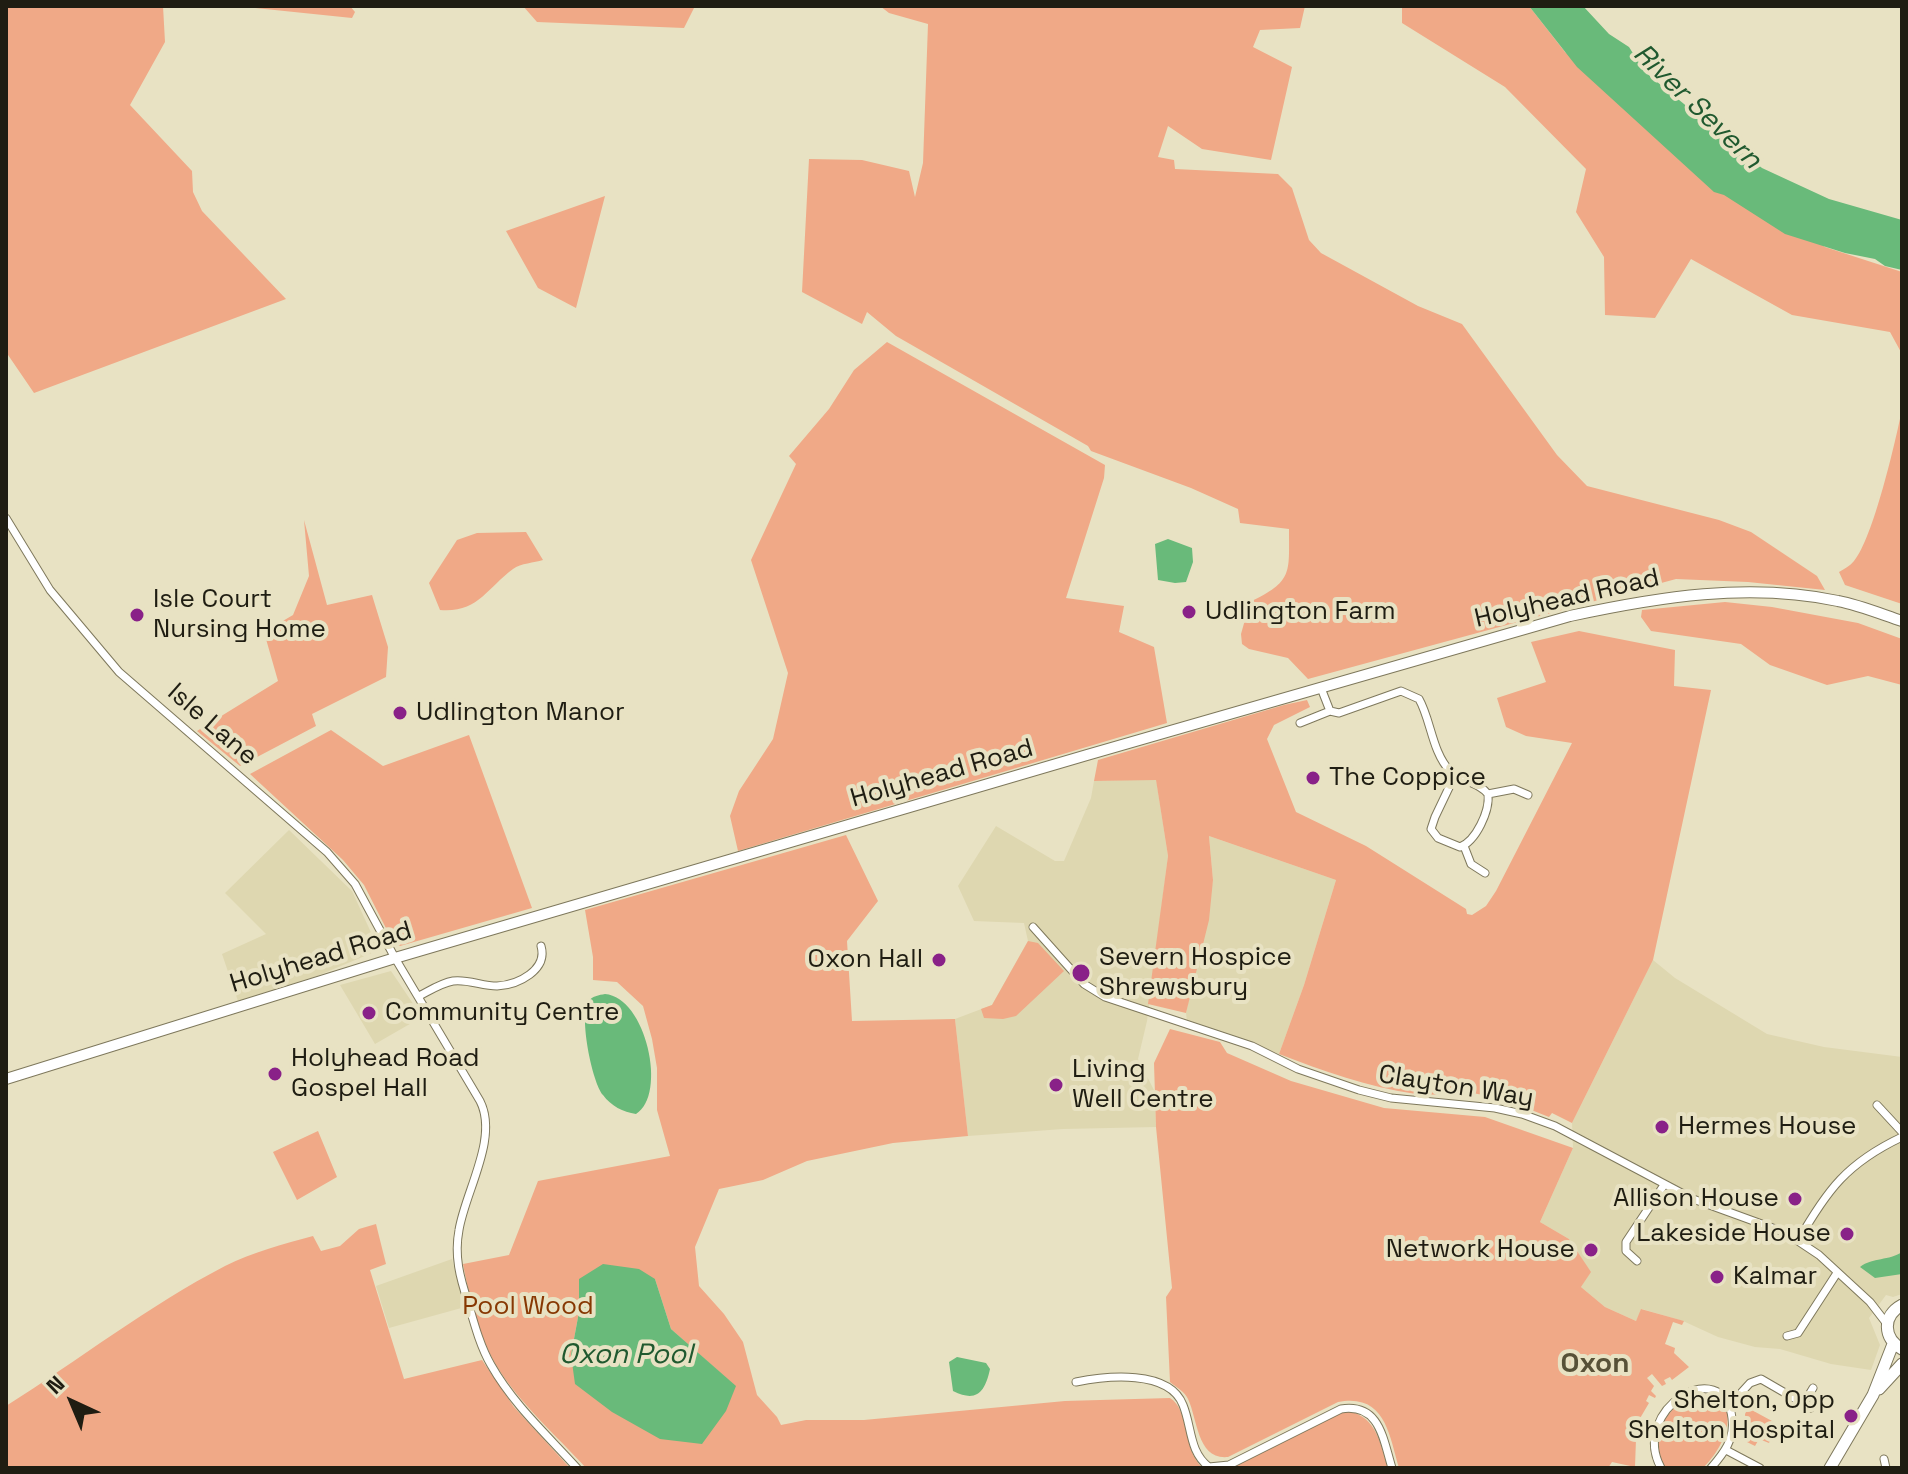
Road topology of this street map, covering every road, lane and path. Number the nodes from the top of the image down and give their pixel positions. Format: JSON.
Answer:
{"nodes":[{"id":1,"x":6,"y":518,"type":"edge"},
{"id":2,"x":1902,"y":621,"type":"edge"},
{"id":3,"x":1321,"y":688,"type":"junction"},
{"id":4,"x":1330,"y":711,"type":"junction"},
{"id":5,"x":1300,"y":723,"type":"dead end"},
{"id":6,"x":1455,"y":775,"type":"junction"},
{"id":7,"x":1488,"y":794,"type":"junction"},
{"id":8,"x":1528,"y":795,"type":"dead end"},
{"id":9,"x":1464,"y":846,"type":"junction"},
{"id":10,"x":1485,"y":873,"type":"dead end"},
{"id":11,"x":1033,"y":927,"type":"dead end"},
{"id":12,"x":554,"y":951,"type":"dead end"},
{"id":13,"x":395,"y":958,"type":"junction"},
{"id":14,"x":419,"y":996,"type":"junction"},
{"id":15,"x":6,"y":1079,"type":"edge"},
{"id":16,"x":1877,"y":1105,"type":"dead end"},
{"id":17,"x":1902,"y":1134,"type":"edge"},
{"id":18,"x":1664,"y":1185,"type":"junction"},
{"id":19,"x":1798,"y":1241,"type":"junction"},
{"id":20,"x":1637,"y":1261,"type":"dead end"},
{"id":21,"x":1837,"y":1273,"type":"junction"},
{"id":22,"x":1870,"y":1302,"type":"junction"},
{"id":23,"x":1899,"y":1307,"type":"edge"},
{"id":24,"x":1887,"y":1324,"type":"junction"},
{"id":25,"x":1787,"y":1336,"type":"dead end"},
{"id":26,"x":1898,"y":1346,"type":"edge"},
{"id":27,"x":1902,"y":1364,"type":"edge"},
{"id":28,"x":1076,"y":1382,"type":"dead end"},
{"id":29,"x":1813,"y":1388,"type":"dead end"},
{"id":30,"x":1873,"y":1395,"type":"junction"},
{"id":31,"x":1729,"y":1406,"type":"junction"},
{"id":32,"x":1726,"y":1450,"type":"junction"},
{"id":33,"x":577,"y":1468,"type":"edge"},
{"id":34,"x":1392,"y":1468,"type":"edge"},
{"id":35,"x":1661,"y":1468,"type":"edge"},
{"id":36,"x":1711,"y":1468,"type":"edge"},
{"id":37,"x":1760,"y":1468,"type":"edge"},
{"id":38,"x":1830,"y":1468,"type":"edge"}],
"edges":[{"from":1,"to":13,"type":"street","name":"Isle Lane"},
{"from":2,"to":3,"type":"main road","name":"Holyhead Road"},
{"from":3,"to":4,"type":"street"},
{"from":3,"to":13,"type":"main road","name":"Holyhead Road"},
{"from":4,"to":5,"type":"street"},
{"from":4,"to":6,"type":"street"},
{"from":6,"to":7,"type":"street"},
{"from":6,"to":9,"type":"street"},
{"from":7,"to":8,"type":"street"},
{"from":7,"to":9,"type":"street"},
{"from":9,"to":10,"type":"street"},
{"from":11,"to":18,"type":"street","name":"Clayton Way"},
{"from":12,"to":14,"type":"street"},
{"from":13,"to":14,"type":"street","name":"Isle Lane"},
{"from":13,"to":15,"type":"main road","name":"Holyhead Road"},
{"from":14,"to":33,"type":"street","name":"Isle Lane"},
{"from":16,"to":17,"type":"street"},
{"from":17,"to":19,"type":"street"},
{"from":18,"to":19,"type":"street","name":"Clayton Way"},
{"from":18,"to":20,"type":"street"},
{"from":19,"to":21,"type":"street","name":"Clayton Way"},
{"from":21,"to":22,"type":"street","name":"Clayton Way"},
{"from":21,"to":25,"type":"street"},
{"from":22,"to":23,"type":"street","name":"Clayton Way"},
{"from":22,"to":24,"type":"street","name":"Clayton Way"},
{"from":23,"to":24,"type":"main road"},
{"from":24,"to":26,"type":"main road"},
{"from":26,"to":30,"type":"main road"},
{"from":27,"to":30,"type":"main road"},
{"from":28,"to":34,"type":"street"},
{"from":29,"to":31,"type":"street"},
{"from":30,"to":38,"type":"main road"},
{"from":31,"to":32,"type":"street"},
{"from":31,"to":35,"type":"street"},
{"from":32,"to":36,"type":"street"},
{"from":32,"to":37,"type":"street"}]}
